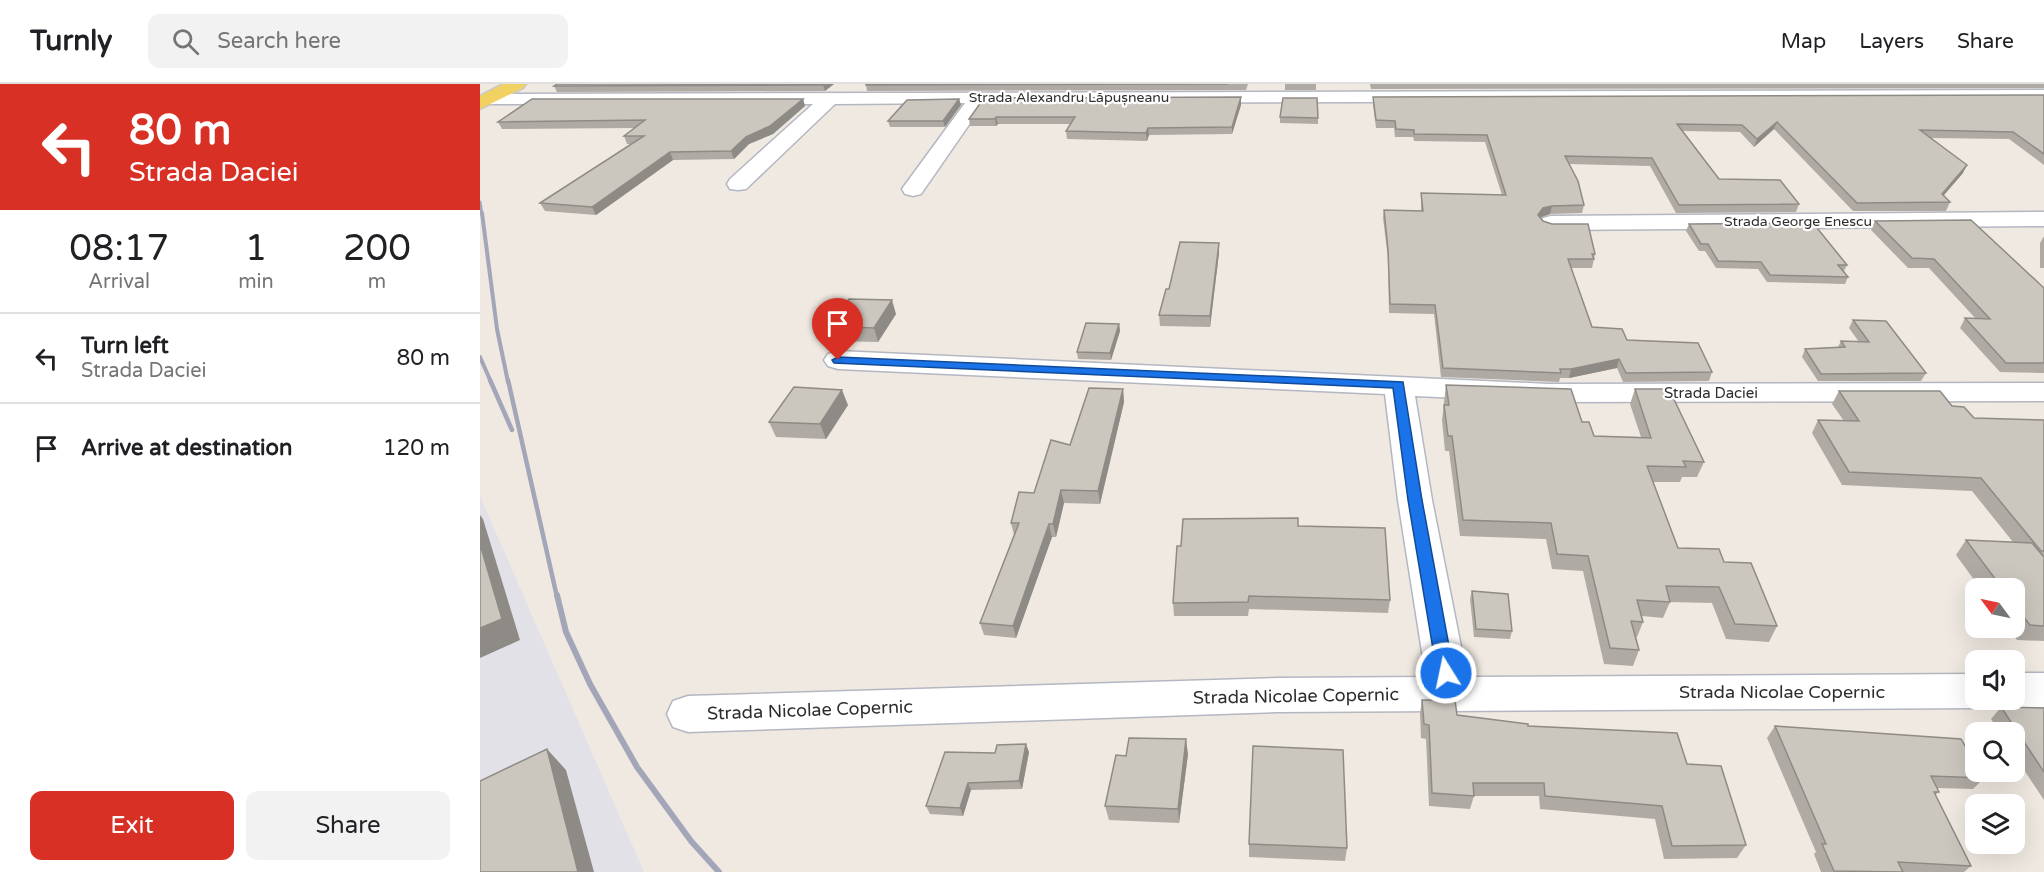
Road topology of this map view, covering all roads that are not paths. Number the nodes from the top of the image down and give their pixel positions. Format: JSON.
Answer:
{"nodes":[{"id":1,"x":517,"y":84,"type":"edge"},
{"id":2,"x":1411,"y":90,"type":"edge"},
{"id":3,"x":2044,"y":95,"type":"edge"},
{"id":4,"x":830,"y":98,"type":"junction"},
{"id":5,"x":978,"y":98,"type":"junction"},
{"id":6,"x":484,"y":101,"type":"edge"},
{"id":7,"x":738,"y":184,"type":"dead end"},
{"id":8,"x":912,"y":189,"type":"dead end"},
{"id":9,"x":2044,"y":219,"type":"edge"},
{"id":10,"x":1551,"y":223,"type":"edge"},
{"id":11,"x":838,"y":360,"type":"dead end"},
{"id":12,"x":1399,"y":385,"type":"junction"},
{"id":13,"x":2044,"y":392,"type":"edge"},
{"id":14,"x":2025,"y":690,"type":"edge"},
{"id":15,"x":2044,"y":690,"type":"edge"},
{"id":16,"x":1965,"y":691,"type":"edge"},
{"id":17,"x":1450,"y":695,"type":"junction"},
{"id":18,"x":688,"y":714,"type":"dead end"}],
"edges":[{"from":1,"to":6,"type":"main road"},
{"from":2,"to":3,"type":"street","name":"Strada Alexandru Lăpușneanu"},
{"from":2,"to":5,"type":"street","name":"Strada Alexandru Lăpușneanu"},
{"from":4,"to":5,"type":"street","name":"Strada Alexandru Lăpușneanu"},
{"from":4,"to":6,"type":"street","name":"Strada Alexandru Lăpușneanu"},
{"from":4,"to":7,"type":"street"},
{"from":5,"to":8,"type":"street"},
{"from":9,"to":10,"type":"street","name":"Strada George Enescu"},
{"from":11,"to":12,"type":"street","name":"Strada Daciei"},
{"from":12,"to":13,"type":"street","name":"Strada Daciei"},
{"from":12,"to":17,"type":"street"},
{"from":14,"to":15,"type":"street"},
{"from":16,"to":17,"type":"street","name":"Strada Nicolae Copernic"},
{"from":17,"to":18,"type":"street","name":"Strada Nicolae Copernic"}]}
